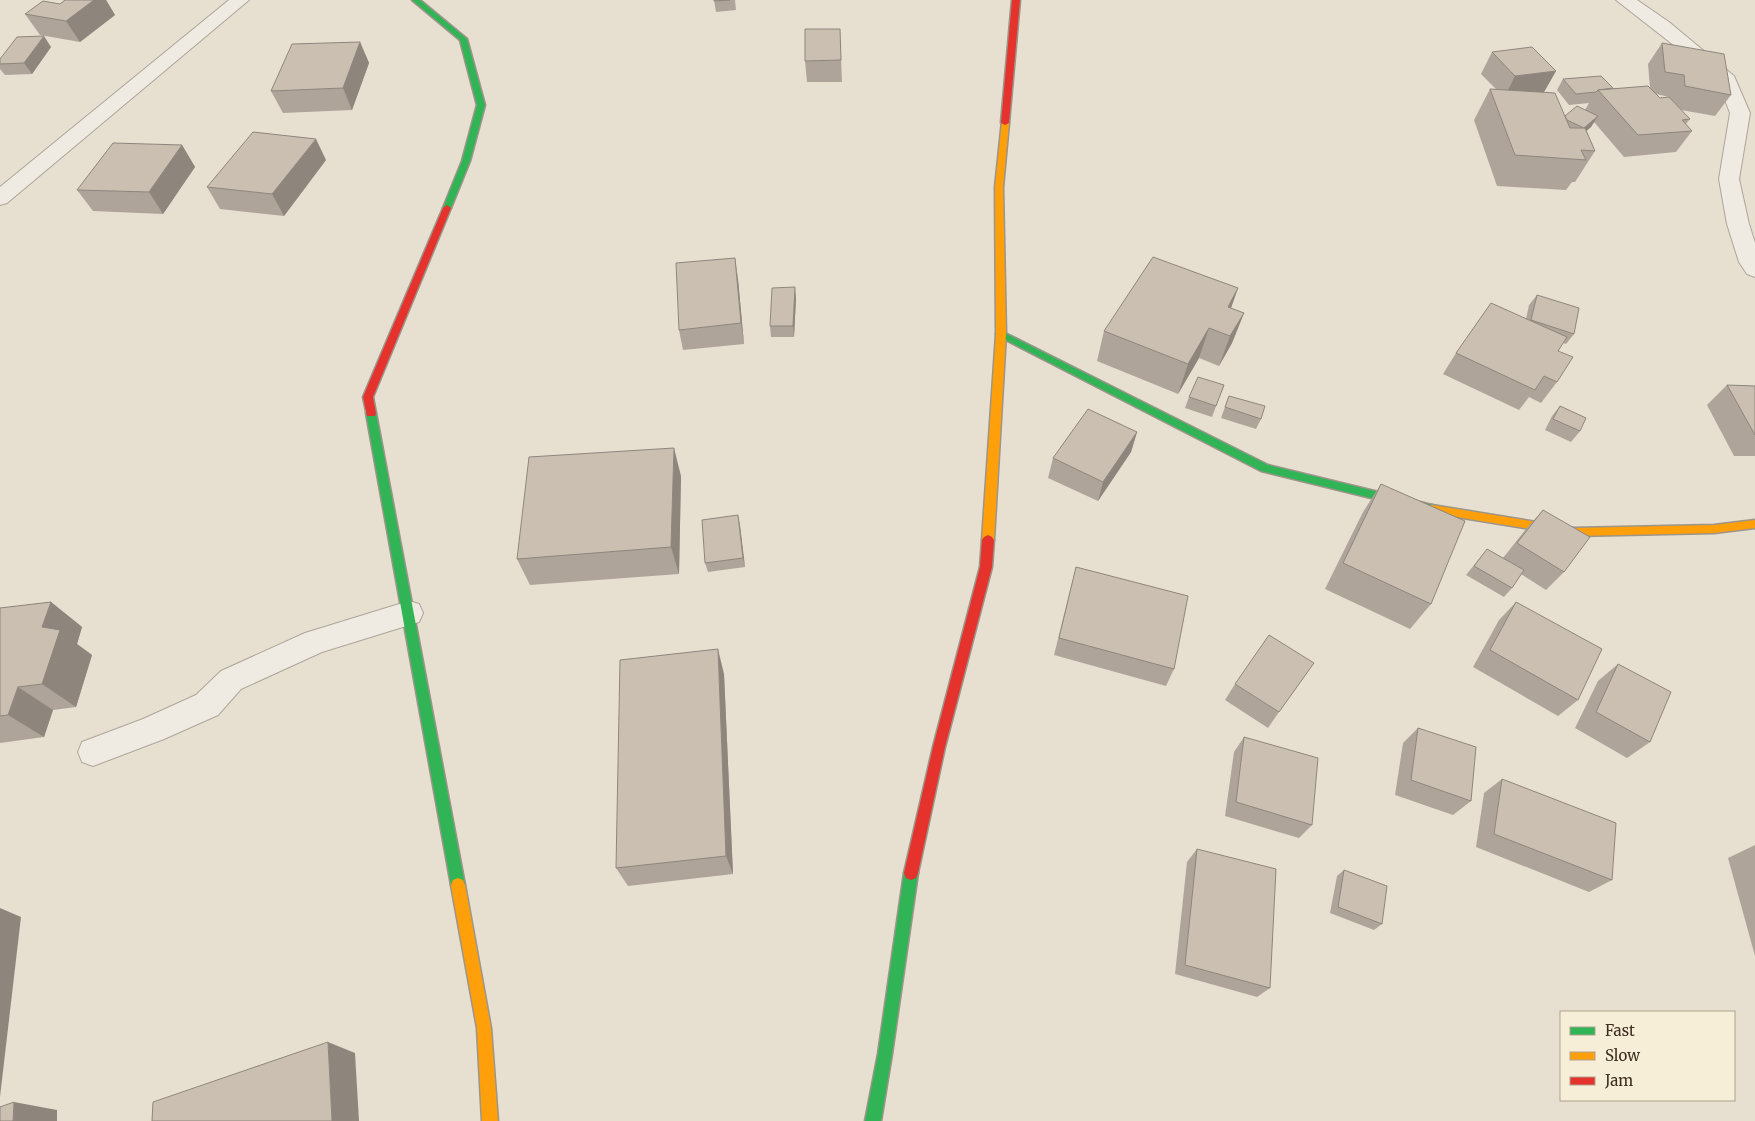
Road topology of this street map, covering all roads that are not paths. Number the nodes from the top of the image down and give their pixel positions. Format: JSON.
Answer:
{"nodes":[{"id":1,"x":240,"y":0,"type":"edge"},
{"id":2,"x":416,"y":0,"type":"edge"},
{"id":3,"x":1016,"y":0,"type":"edge"},
{"id":4,"x":1625,"y":0,"type":"edge"},
{"id":5,"x":0,"y":198,"type":"edge"},
{"id":6,"x":1755,"y":269,"type":"edge"},
{"id":7,"x":1000,"y":334,"type":"junction"},
{"id":8,"x":1755,"y":524,"type":"edge"},
{"id":9,"x":409,"y":612,"type":"junction"},
{"id":10,"x":93,"y":752,"type":"dead end"},
{"id":11,"x":490,"y":1121,"type":"edge"},
{"id":12,"x":873,"y":1121,"type":"edge"}],
"edges":[{"from":1,"to":5,"type":"street"},
{"from":2,"to":9,"type":"street"},
{"from":3,"to":7,"type":"street"},
{"from":4,"to":6,"type":"street"},
{"from":7,"to":8,"type":"street"},
{"from":7,"to":12,"type":"street"},
{"from":9,"to":10,"type":"street"},
{"from":9,"to":11,"type":"street"}]}
